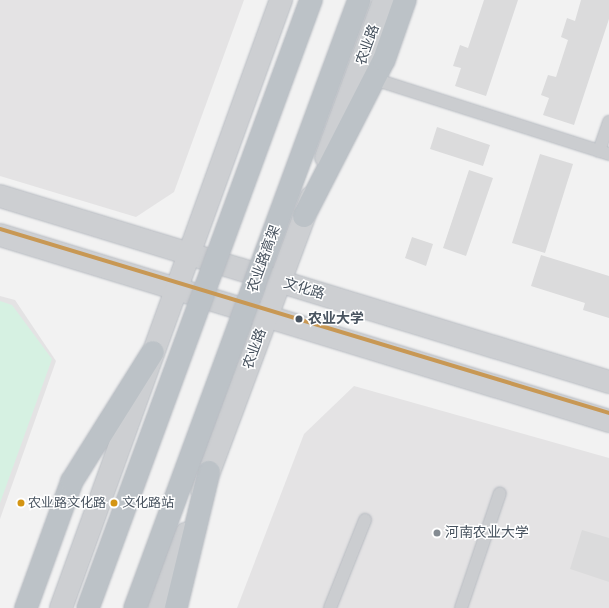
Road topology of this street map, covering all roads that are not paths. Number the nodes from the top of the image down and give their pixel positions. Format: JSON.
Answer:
{"nodes":[{"id":1,"x":281,"y":0,"type":"edge"},
{"id":2,"x":311,"y":0,"type":"edge"},
{"id":3,"x":359,"y":0,"type":"edge"},
{"id":4,"x":384,"y":0,"type":"edge"},
{"id":5,"x":405,"y":0,"type":"edge"},
{"id":6,"x":374,"y":79,"type":"junction"},
{"id":7,"x":609,"y":122,"type":"edge"},
{"id":8,"x":604,"y":153,"type":"edge"},
{"id":9,"x":0,"y":196,"type":"edge"},
{"id":10,"x":304,"y":216,"type":"junction"},
{"id":11,"x":0,"y":235,"type":"edge"},
{"id":12,"x":189,"y":254,"type":"junction"},
{"id":13,"x":280,"y":282,"type":"junction"},
{"id":14,"x":176,"y":289,"type":"junction"},
{"id":15,"x":267,"y":317,"type":"junction"},
{"id":16,"x":153,"y":352,"type":"junction"},
{"id":17,"x":609,"y":382,"type":"edge"},
{"id":18,"x":609,"y":421,"type":"edge"},
{"id":19,"x":209,"y":472,"type":"junction"},
{"id":20,"x":500,"y":493,"type":"dead end"},
{"id":21,"x":365,"y":520,"type":"dead end"},
{"id":22,"x":26,"y":608,"type":"edge"},
{"id":23,"x":61,"y":608,"type":"edge"},
{"id":24,"x":88,"y":608,"type":"edge"},
{"id":25,"x":135,"y":608,"type":"edge"},
{"id":26,"x":159,"y":608,"type":"edge"},
{"id":27,"x":176,"y":608,"type":"edge"},
{"id":28,"x":330,"y":608,"type":"edge"},
{"id":29,"x":461,"y":608,"type":"edge"}],
"edges":[{"from":1,"to":12,"type":"street"},
{"from":2,"to":24,"type":"highway","bridge":true},
{"from":3,"to":25,"type":"highway","name":"农业路高架","bridge":true},
{"from":4,"to":10,"type":"street","name":"农业路"},
{"from":5,"to":6,"type":"highway"},
{"from":6,"to":8,"type":"lane"},
{"from":6,"to":10,"type":"highway"},
{"from":7,"to":8,"type":"lane"},
{"from":9,"to":12,"type":"street","name":"文化路"},
{"from":10,"to":13,"type":"street","name":"农业路"},
{"from":11,"to":14,"type":"street"},
{"from":12,"to":13,"type":"street","name":"文化路"},
{"from":12,"to":14,"type":"street"},
{"from":13,"to":15,"type":"street","name":"农业路"},
{"from":13,"to":17,"type":"street","name":"文化路"},
{"from":14,"to":15,"type":"street"},
{"from":14,"to":16,"type":"street"},
{"from":15,"to":18,"type":"street"},
{"from":15,"to":19,"type":"street","name":"农业路"},
{"from":16,"to":22,"type":"highway"},
{"from":16,"to":23,"type":"street"},
{"from":19,"to":26,"type":"street","name":"农业路"},
{"from":19,"to":27,"type":"highway"},
{"from":20,"to":29,"type":"lane"},
{"from":21,"to":28,"type":"lane"}]}
